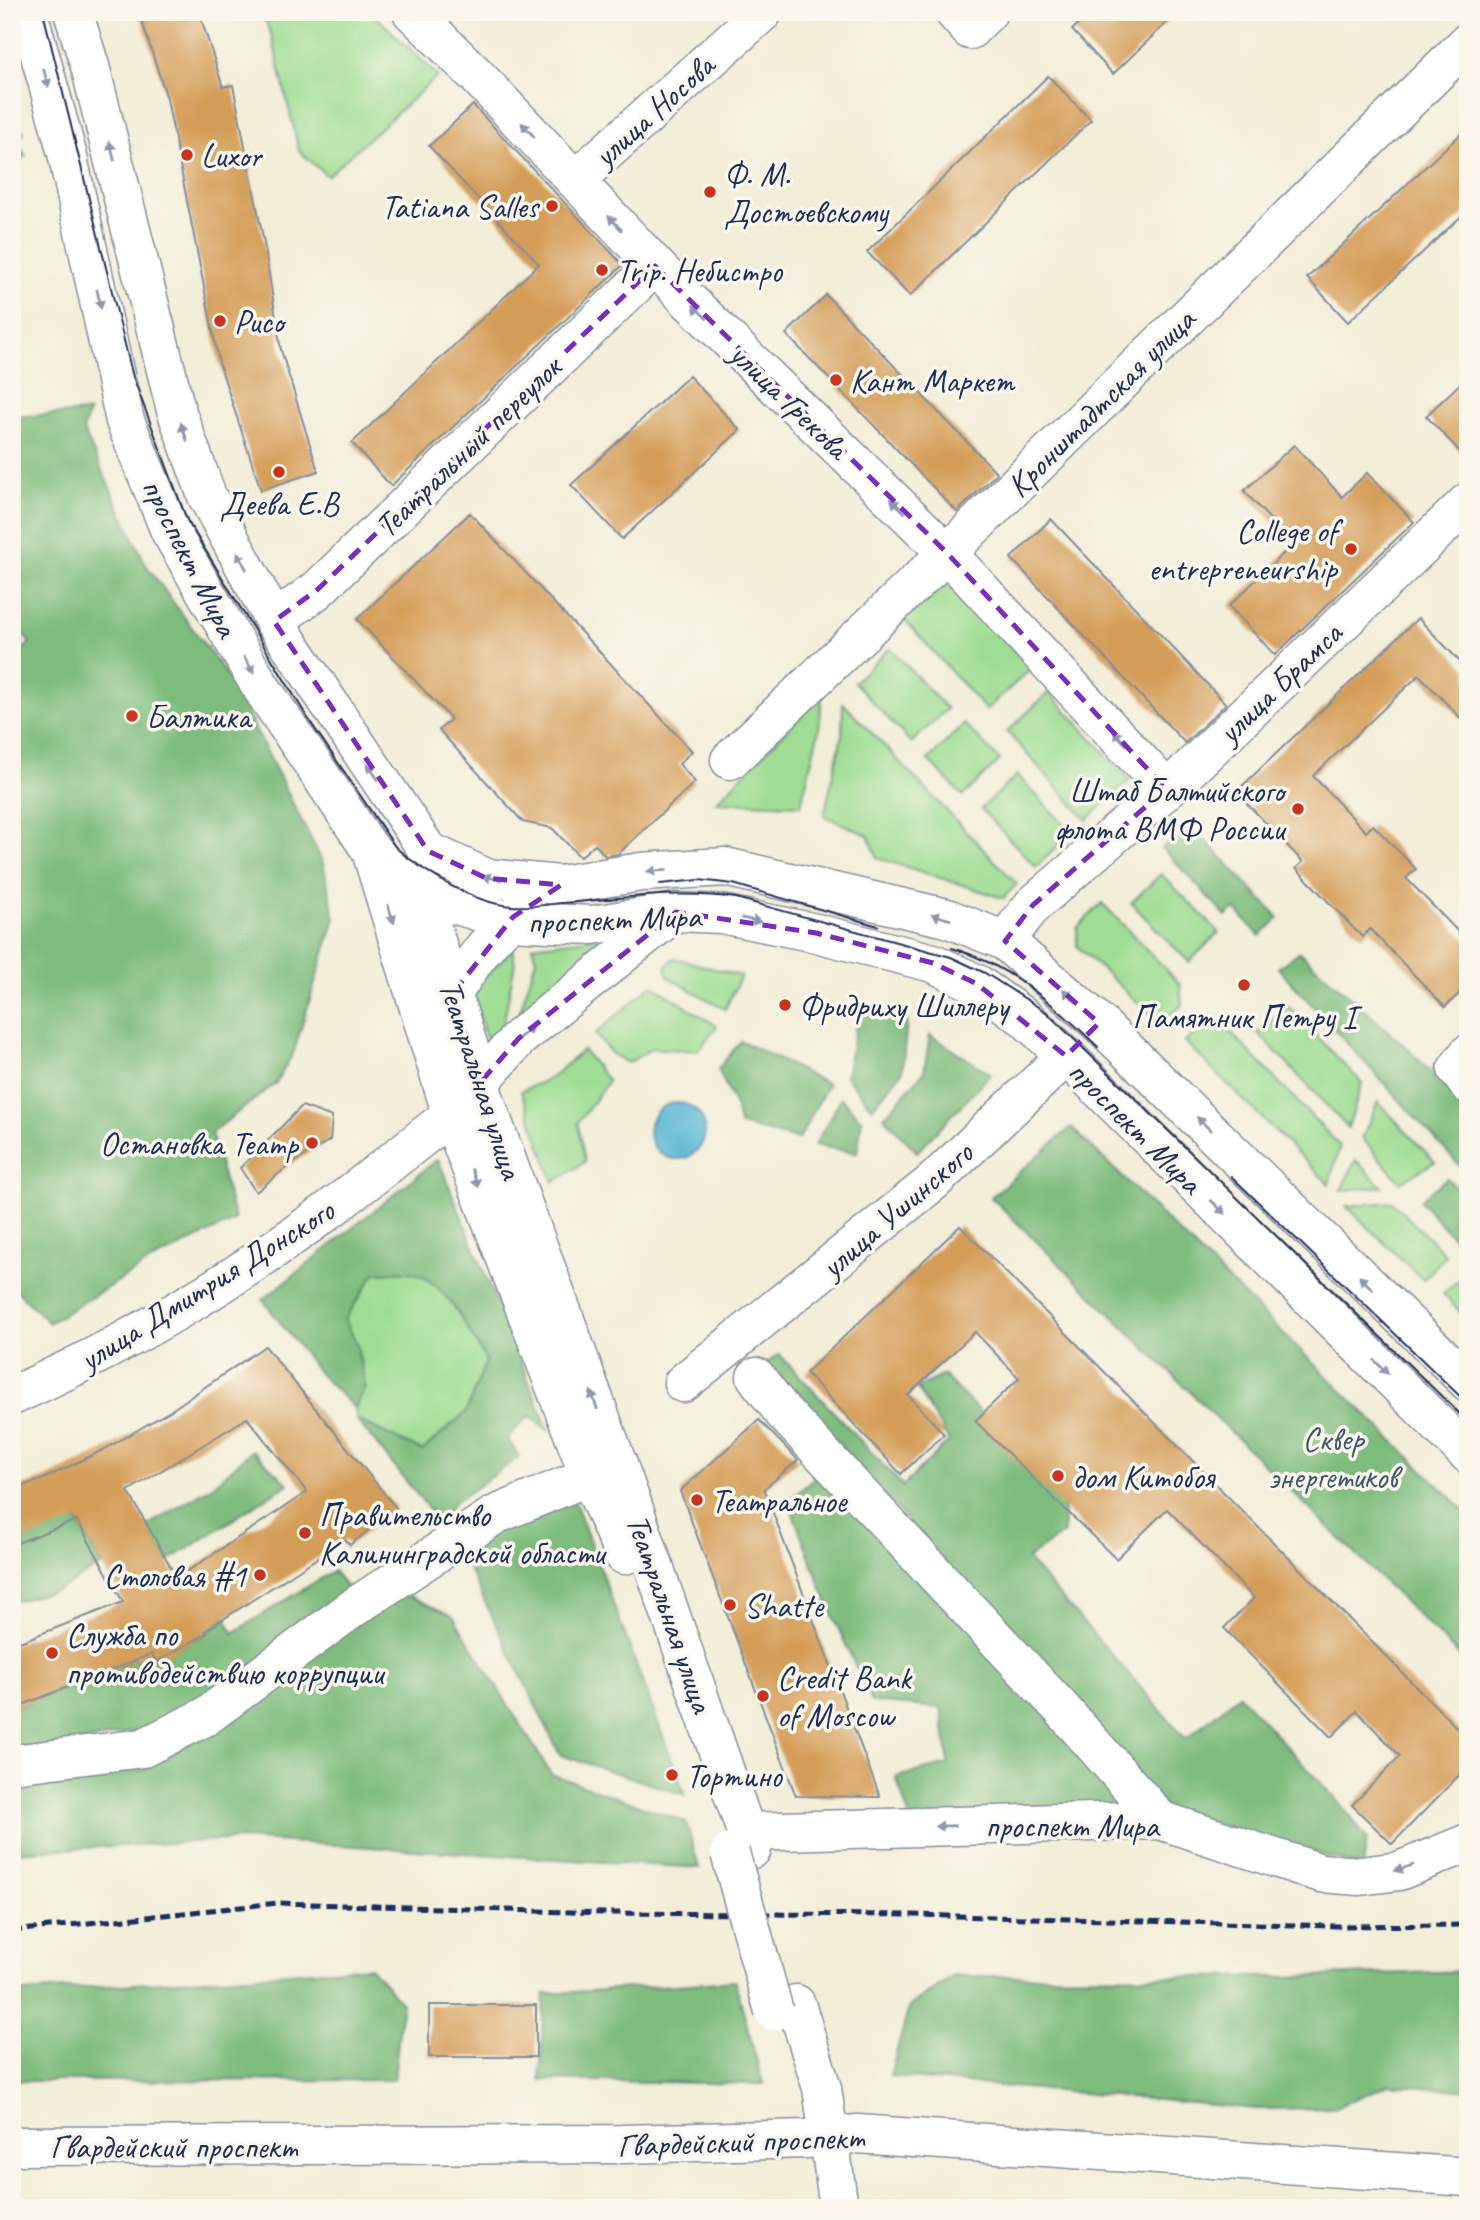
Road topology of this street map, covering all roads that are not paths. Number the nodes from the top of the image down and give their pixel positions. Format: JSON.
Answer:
{"nodes":[{"id":1,"x":28,"y":12,"type":"edge"},
{"id":2,"x":73,"y":12,"type":"edge"},
{"id":3,"x":412,"y":12,"type":"edge"},
{"id":4,"x":763,"y":12,"type":"edge"},
{"id":5,"x":954,"y":12,"type":"edge"},
{"id":6,"x":988,"y":12,"type":"edge"},
{"id":7,"x":1468,"y":42,"type":"edge"},
{"id":8,"x":575,"y":180,"type":"junction"},
{"id":9,"x":655,"y":265,"type":"junction"},
{"id":10,"x":1468,"y":502,"type":"edge"},
{"id":11,"x":947,"y":553,"type":"junction"},
{"id":12,"x":274,"y":621,"type":"junction"},
{"id":13,"x":730,"y":760,"type":"dead end"},
{"id":14,"x":1166,"y":789,"type":"junction"},
{"id":15,"x":411,"y":828,"type":"junction"},
{"id":16,"x":370,"y":849,"type":"junction"},
{"id":17,"x":560,"y":885,"type":"junction"},
{"id":18,"x":424,"y":895,"type":"junction"},
{"id":19,"x":676,"y":912,"type":"junction"},
{"id":20,"x":509,"y":921,"type":"junction"},
{"id":21,"x":1005,"y":941,"type":"junction"},
{"id":22,"x":977,"y":984,"type":"junction"},
{"id":23,"x":453,"y":993,"type":"junction"},
{"id":24,"x":1099,"y":1023,"type":"junction"},
{"id":25,"x":428,"y":1035,"type":"junction"},
{"id":26,"x":1066,"y":1056,"type":"junction"},
{"id":27,"x":480,"y":1084,"type":"junction"},
{"id":28,"x":452,"y":1114,"type":"junction"},
{"id":29,"x":756,"y":1377,"type":"dead end"},
{"id":30,"x":1468,"y":1382,"type":"edge"},
{"id":31,"x":683,"y":1383,"type":"dead end"},
{"id":32,"x":12,"y":1396,"type":"edge"},
{"id":33,"x":1468,"y":1454,"type":"edge"},
{"id":34,"x":603,"y":1469,"type":"junction"},
{"id":35,"x":12,"y":1765,"type":"edge"},
{"id":36,"x":1160,"y":1820,"type":"junction"},
{"id":37,"x":1468,"y":1843,"type":"edge"},
{"id":38,"x":743,"y":1845,"type":"junction"},
{"id":39,"x":817,"y":2138,"type":"junction"},
{"id":40,"x":12,"y":2147,"type":"edge"},
{"id":41,"x":1468,"y":2177,"type":"edge"},
{"id":42,"x":816,"y":2208,"type":"edge"},
{"id":43,"x":839,"y":2208,"type":"edge"}],
"edges":[{"from":1,"to":16,"type":"main road","name":"проспект Мира","one_way":true},
{"from":12,"to":2,"type":"main road","name":"проспект Мира","one_way":true},
{"from":8,"to":3,"type":"main road","name":"улица Грекова","one_way":true},
{"from":4,"to":8,"type":"main road","name":"улица Носова"},
{"from":5,"to":6,"type":"main road"},
{"from":7,"to":11,"type":"main road","name":"Кронштадтская улица"},
{"from":9,"to":8,"type":"main road","name":"улица Грекова","one_way":true},
{"from":11,"to":9,"type":"main road","name":"улица Грекова","one_way":true},
{"from":9,"to":12,"type":"main road","name":"Театральный переулок"},
{"from":10,"to":14,"type":"main road","name":"улица Брамса"},
{"from":11,"to":13,"type":"main road","name":"Кронштадтская улица"},
{"from":14,"to":11,"type":"main road","name":"улица Грекова","one_way":true},
{"from":15,"to":12,"type":"main road","name":"проспект Мира","one_way":true},
{"from":14,"to":21,"type":"main road","name":"улица Брамса"},
{"from":17,"to":15,"type":"main road","name":"проспект Мира","one_way":true},
{"from":15,"to":18,"type":"main road","name":"Театральная улица"},
{"from":16,"to":18,"type":"main road","name":"проспект Мира"},
{"from":16,"to":25,"type":"main road","name":"Театральная улица","one_way":true},
{"from":17,"to":20,"type":"main road"},
{"from":21,"to":17,"type":"main road","name":"проспект Мира","one_way":true},
{"from":18,"to":20,"type":"main road","name":"проспект Мира"},
{"from":18,"to":23,"type":"main road","name":"Театральная улица"},
{"from":19,"to":20,"type":"main road","name":"проспект Мира"},
{"from":19,"to":22,"type":"main road","name":"проспект Мира","one_way":true},
{"from":27,"to":19,"type":"main road","name":"улица Дмитрия Донского","one_way":true},
{"from":20,"to":23,"type":"main road"},
{"from":21,"to":22,"type":"main road","name":"улица Брамса"},
{"from":24,"to":21,"type":"main road","name":"проспект Мира","one_way":true},
{"from":22,"to":26,"type":"main road","name":"проспект Мира"},
{"from":23,"to":25,"type":"main road"},
{"from":23,"to":27,"type":"main road","name":"Театральная улица"},
{"from":24,"to":26,"type":"main road","name":"улица Ушинского"},
{"from":30,"to":24,"type":"main road","name":"проспект Мира","one_way":true},
{"from":25,"to":28,"type":"main road","name":"Театральная улица"},
{"from":26,"to":31,"type":"main road","name":"улица Ушинского"},
{"from":26,"to":33,"type":"main road","name":"проспект Мира","one_way":true},
{"from":27,"to":28,"type":"main road","name":"улица Дмитрия Донского"},
{"from":34,"to":27,"type":"main road","name":"Театральная улица","one_way":true},
{"from":28,"to":32,"type":"main road","name":"улица Дмитрия Донского"},
{"from":28,"to":34,"type":"main road","name":"Театральная улица","one_way":true},
{"from":29,"to":36,"type":"main road"},
{"from":34,"to":35,"type":"main road"},
{"from":34,"to":38,"type":"main road","name":"Театральная улица"},
{"from":37,"to":36,"type":"main road","name":"проспект Мира","one_way":true},
{"from":36,"to":38,"type":"main road","name":"проспект Мира","one_way":true},
{"from":38,"to":39,"type":"main road","name":"Театральная улица"},
{"from":39,"to":40,"type":"main road","name":"Гвардейский проспект"},
{"from":39,"to":41,"type":"main road","name":"Гвардейский проспект"},
{"from":39,"to":42,"type":"main road","name":"Театральная улица"},
{"from":39,"to":43,"type":"main road","name":"Театральная улица"}]}
